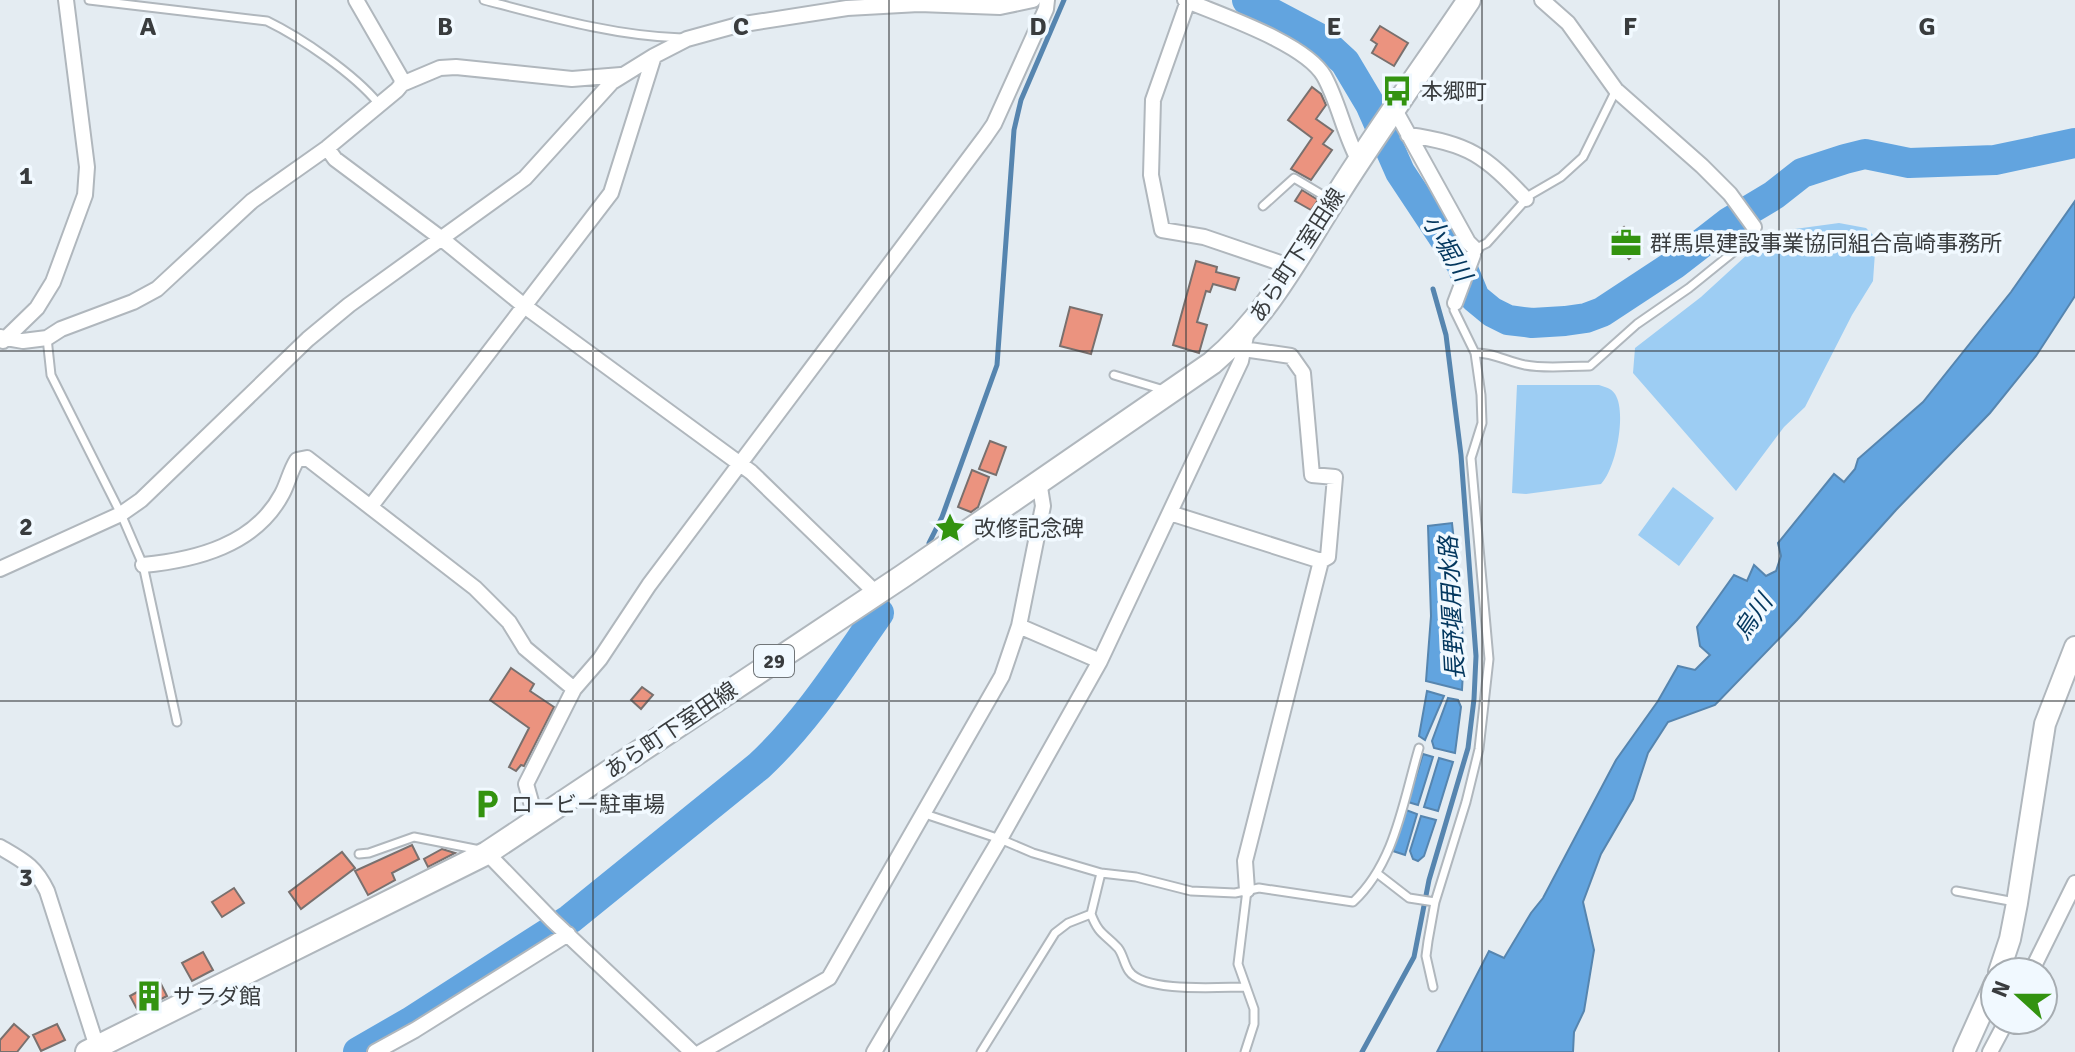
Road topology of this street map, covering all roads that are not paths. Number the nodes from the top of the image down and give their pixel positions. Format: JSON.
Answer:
{"nodes":[{"id":1,"x":66,"y":0,"type":"edge"},
{"id":2,"x":89,"y":0,"type":"edge"},
{"id":3,"x":356,"y":0,"type":"edge"},
{"id":4,"x":484,"y":0,"type":"edge"},
{"id":5,"x":1033,"y":0,"type":"edge"},
{"id":6,"x":1047,"y":0,"type":"edge"},
{"id":7,"x":1469,"y":0,"type":"edge"},
{"id":8,"x":1542,"y":0,"type":"edge"},
{"id":9,"x":1187,"y":1,"type":"edge"},
{"id":10,"x":687,"y":39,"type":"junction"},
{"id":11,"x":654,"y":56,"type":"junction"},
{"id":12,"x":623,"y":75,"type":"junction"},
{"id":13,"x":402,"y":84,"type":"junction"},
{"id":14,"x":1616,"y":90,"type":"junction"},
{"id":15,"x":378,"y":103,"type":"junction"},
{"id":16,"x":1392,"y":114,"type":"junction"},
{"id":17,"x":1408,"y":135,"type":"junction"},
{"id":18,"x":327,"y":148,"type":"junction"},
{"id":19,"x":1362,"y":157,"type":"junction"},
{"id":20,"x":1526,"y":199,"type":"junction"},
{"id":21,"x":1333,"y":202,"type":"junction"},
{"id":22,"x":1263,"y":206,"type":"dead end"},
{"id":23,"x":1754,"y":227,"type":"joint"},
{"id":24,"x":442,"y":239,"type":"junction"},
{"id":25,"x":1474,"y":252,"type":"junction"},
{"id":26,"x":1292,"y":267,"type":"junction"},
{"id":27,"x":1455,"y":303,"type":"joint"},
{"id":28,"x":523,"y":305,"type":"junction"},
{"id":29,"x":47,"y":338,"type":"junction"},
{"id":30,"x":2,"y":340,"type":"edge"},
{"id":31,"x":1245,"y":340,"type":"junction"},
{"id":32,"x":1475,"y":353,"type":"junction"},
{"id":33,"x":1114,"y":375,"type":"dead end"},
{"id":34,"x":1170,"y":392,"type":"junction"},
{"id":35,"x":739,"y":463,"type":"junction"},
{"id":36,"x":1039,"y":481,"type":"junction"},
{"id":37,"x":371,"y":506,"type":"junction"},
{"id":38,"x":1170,"y":513,"type":"junction"},
{"id":39,"x":121,"y":514,"type":"junction"},
{"id":40,"x":1321,"y":561,"type":"junction"},
{"id":41,"x":143,"y":565,"type":"junction"},
{"id":42,"x":0,"y":569,"type":"edge"},
{"id":43,"x":876,"y":593,"type":"junction"},
{"id":44,"x":1019,"y":626,"type":"junction"},
{"id":45,"x":2074,"y":651,"type":"edge"},
{"id":46,"x":1100,"y":661,"type":"junction"},
{"id":47,"x":574,"y":689,"type":"junction"},
{"id":48,"x":177,"y":722,"type":"dead end"},
{"id":49,"x":1419,"y":748,"type":"dead end"},
{"id":50,"x":925,"y":814,"type":"junction"},
{"id":51,"x":541,"y":817,"type":"junction"},
{"id":52,"x":1000,"y":839,"type":"junction"},
{"id":53,"x":0,"y":847,"type":"edge"},
{"id":54,"x":487,"y":853,"type":"junction"},
{"id":55,"x":359,"y":854,"type":"dead end"},
{"id":56,"x":1101,"y":873,"type":"junction"},
{"id":57,"x":1378,"y":874,"type":"junction"},
{"id":58,"x":2075,"y":883,"type":"edge"},
{"id":59,"x":1247,"y":890,"type":"junction"},
{"id":60,"x":1956,"y":891,"type":"dead end"},
{"id":61,"x":1432,"y":902,"type":"junction"},
{"id":62,"x":2017,"y":903,"type":"junction"},
{"id":63,"x":1091,"y":914,"type":"junction"},
{"id":64,"x":561,"y":928,"type":"junction"},
{"id":65,"x":2004,"y":956,"type":"edge"},
{"id":66,"x":2039,"y":956,"type":"edge"},
{"id":67,"x":1245,"y":987,"type":"junction"},
{"id":68,"x":1433,"y":987,"type":"dead end"},
{"id":69,"x":1979,"y":1019,"type":"edge"},
{"id":70,"x":92,"y":1050,"type":"edge"},
{"id":71,"x":375,"y":1052,"type":"edge"},
{"id":72,"x":692,"y":1052,"type":"edge"},
{"id":73,"x":701,"y":1052,"type":"edge"},
{"id":74,"x":874,"y":1052,"type":"edge"},
{"id":75,"x":981,"y":1052,"type":"edge"},
{"id":76,"x":1245,"y":1052,"type":"edge"},
{"id":77,"x":1964,"y":1052,"type":"edge"}],
"edges":[{"from":1,"to":30,"type":"street"},
{"from":2,"to":15,"type":"lane"},
{"from":3,"to":13,"type":"street"},
{"from":4,"to":10,"type":"lane"},
{"from":5,"to":10,"type":"street"},
{"from":6,"to":35,"type":"street"},
{"from":7,"to":16,"type":"main road","name":"あら町下室田線","number":"29"},
{"from":8,"to":14,"type":"street"},
{"from":9,"to":19,"type":"street"},
{"from":9,"to":26,"type":"street"},
{"from":10,"to":11,"type":"street"},
{"from":11,"to":12,"type":"street"},
{"from":11,"to":28,"type":"street"},
{"from":12,"to":13,"type":"street"},
{"from":12,"to":24,"type":"street"},
{"from":13,"to":15,"type":"street"},
{"from":14,"to":20,"type":"lane"},
{"from":14,"to":23,"type":"street"},
{"from":15,"to":18,"type":"street"},
{"from":16,"to":17,"type":"street"},
{"from":16,"to":19,"type":"main road","name":"あら町下室田線","number":"29"},
{"from":17,"to":20,"type":"street"},
{"from":17,"to":25,"type":"street"},
{"from":18,"to":24,"type":"street"},
{"from":18,"to":29,"type":"street"},
{"from":19,"to":21,"type":"main road","name":"あら町下室田線","number":"29"},
{"from":20,"to":25,"type":"lane"},
{"from":21,"to":22,"type":"lane"},
{"from":21,"to":26,"type":"main road","name":"あら町下室田線","number":"29"},
{"from":23,"to":32,"type":"lane"},
{"from":24,"to":28,"type":"street"},
{"from":24,"to":39,"type":"street"},
{"from":25,"to":27,"type":"street"},
{"from":26,"to":31,"type":"main road","name":"あら町下室田線","number":"29"},
{"from":27,"to":32,"type":"lane"},
{"from":28,"to":35,"type":"street"},
{"from":28,"to":37,"type":"street"},
{"from":29,"to":30,"type":"street"},
{"from":29,"to":39,"type":"lane"},
{"from":31,"to":34,"type":"main road","name":"あら町下室田線","number":"29"},
{"from":31,"to":38,"type":"street"},
{"from":31,"to":40,"type":"street"},
{"from":32,"to":61,"type":"lane"},
{"from":33,"to":34,"type":"lane"},
{"from":34,"to":36,"type":"main road","name":"あら町下室田線","number":"29"},
{"from":35,"to":43,"type":"street"},
{"from":35,"to":47,"type":"street"},
{"from":36,"to":43,"type":"main road","name":"あら町下室田線","number":"29"},
{"from":36,"to":44,"type":"street"},
{"from":37,"to":41,"type":"street"},
{"from":37,"to":47,"type":"street"},
{"from":38,"to":40,"type":"street"},
{"from":38,"to":46,"type":"street"},
{"from":39,"to":41,"type":"lane"},
{"from":39,"to":42,"type":"street"},
{"from":40,"to":59,"type":"street"},
{"from":41,"to":48,"type":"lane"},
{"from":43,"to":51,"type":"main road","name":"あら町下室田線","number":"29"},
{"from":44,"to":46,"type":"street"},
{"from":44,"to":50,"type":"street"},
{"from":45,"to":62,"type":"street"},
{"from":46,"to":52,"type":"street"},
{"from":47,"to":51,"type":"street"},
{"from":49,"to":57,"type":"lane"},
{"from":50,"to":52,"type":"lane"},
{"from":50,"to":73,"type":"street"},
{"from":51,"to":54,"type":"main road","name":"あら町下室田線","number":"29"},
{"from":52,"to":56,"type":"lane"},
{"from":52,"to":74,"type":"street"},
{"from":53,"to":70,"type":"street"},
{"from":54,"to":55,"type":"lane"},
{"from":54,"to":64,"type":"street"},
{"from":54,"to":70,"type":"main road","name":"あら町下室田線","number":"29"},
{"from":56,"to":59,"type":"lane"},
{"from":56,"to":63,"type":"lane"},
{"from":57,"to":59,"type":"lane"},
{"from":57,"to":61,"type":"lane"},
{"from":58,"to":66,"type":"street"},
{"from":59,"to":67,"type":"lane"},
{"from":60,"to":62,"type":"lane"},
{"from":61,"to":68,"type":"lane"},
{"from":62,"to":65,"type":"street"},
{"from":63,"to":67,"type":"lane"},
{"from":63,"to":75,"type":"lane"},
{"from":64,"to":71,"type":"street"},
{"from":64,"to":72,"type":"street"},
{"from":67,"to":76,"type":"lane"},
{"from":69,"to":77,"type":"street"}]}
